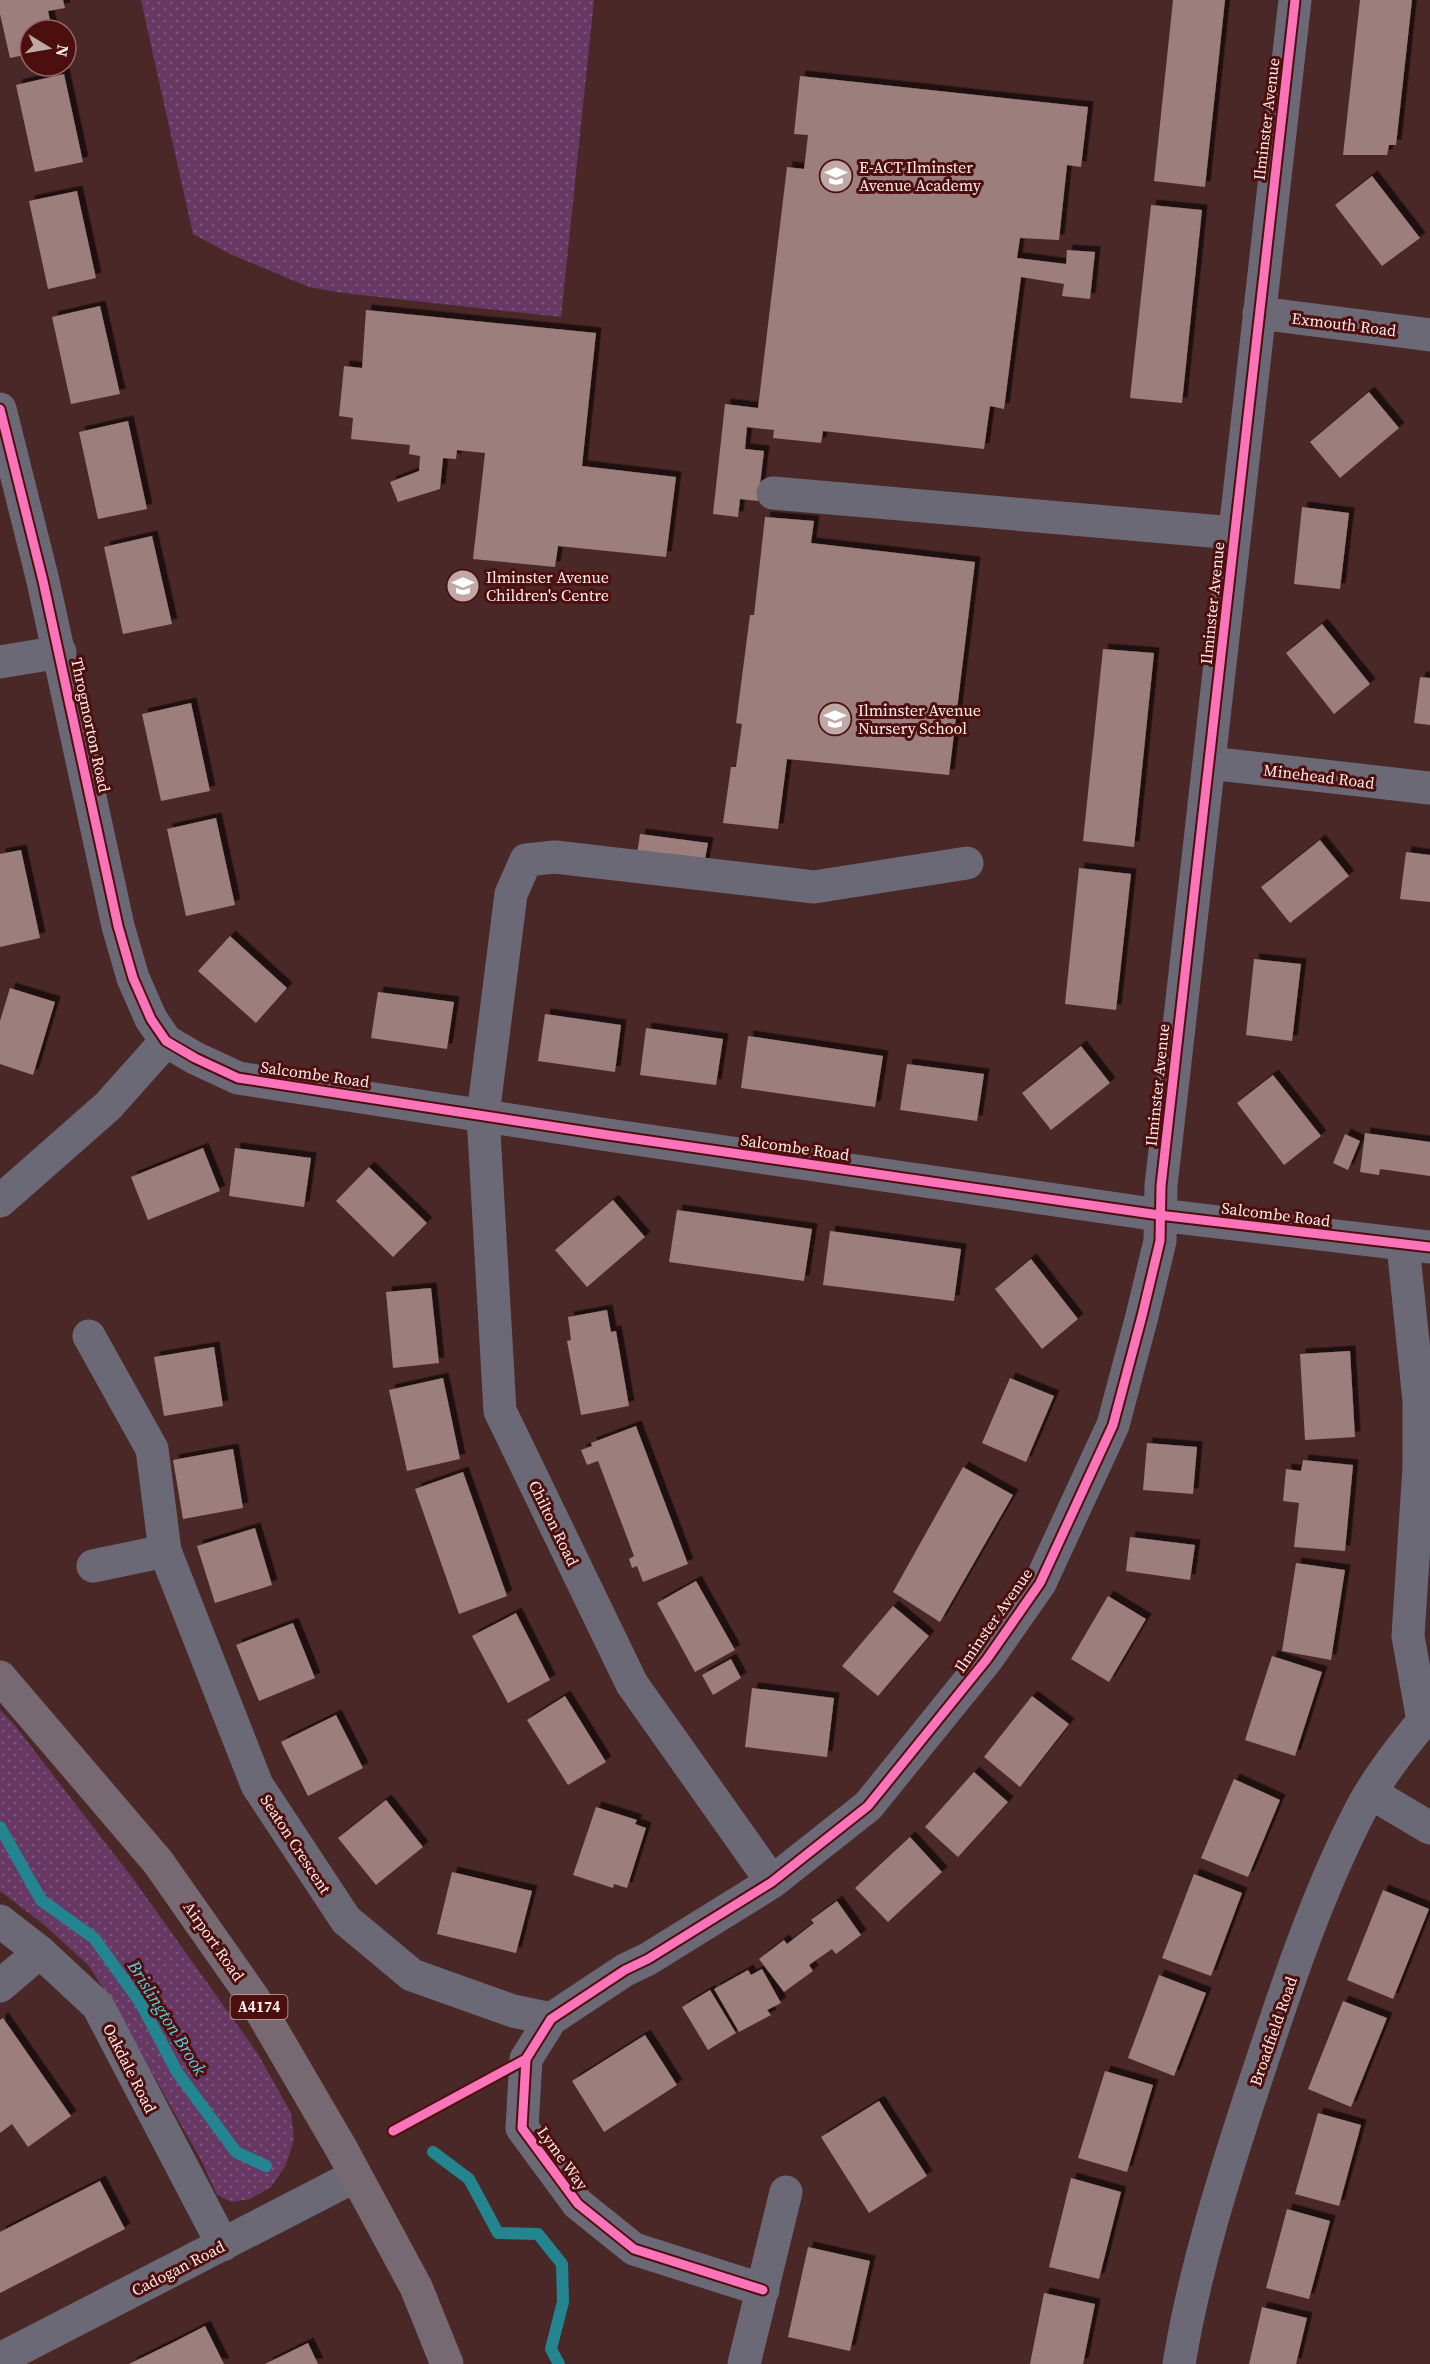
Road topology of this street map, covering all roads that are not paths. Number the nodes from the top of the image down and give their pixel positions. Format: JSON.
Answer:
{"nodes":[{"id":1,"x":1295,"y":0,"type":"edge"},
{"id":2,"x":1258,"y":314,"type":"junction"},
{"id":3,"x":1430,"y":335,"type":"edge"},
{"id":4,"x":0,"y":409,"type":"edge"},
{"id":5,"x":773,"y":493,"type":"dead end"},
{"id":6,"x":1234,"y":533,"type":"junction"},
{"id":7,"x":60,"y":652,"type":"junction"},
{"id":8,"x":0,"y":662,"type":"edge"},
{"id":9,"x":1209,"y":763,"type":"junction"},
{"id":10,"x":1430,"y":788,"type":"edge"},
{"id":11,"x":967,"y":863,"type":"dead end"},
{"id":12,"x":165,"y":1041,"type":"junction"},
{"id":13,"x":483,"y":1115,"type":"junction"},
{"id":14,"x":0,"y":1201,"type":"edge"},
{"id":15,"x":1159,"y":1215,"type":"junction"},
{"id":16,"x":1417,"y":1246,"type":"edge"},
{"id":17,"x":89,"y":1336,"type":"dead end"},
{"id":18,"x":165,"y":1551,"type":"junction"},
{"id":19,"x":93,"y":1566,"type":"dead end"},
{"id":20,"x":0,"y":1677,"type":"edge"},
{"id":21,"x":1427,"y":1717,"type":"edge"},
{"id":22,"x":1371,"y":1793,"type":"junction"},
{"id":23,"x":1430,"y":1828,"type":"edge"},
{"id":24,"x":772,"y":1882,"type":"junction"},
{"id":25,"x":0,"y":1921,"type":"edge"},
{"id":26,"x":40,"y":1952,"type":"junction"},
{"id":27,"x":625,"y":1970,"type":"joint"},
{"id":28,"x":0,"y":1986,"type":"edge"},
{"id":29,"x":551,"y":2019,"type":"junction"},
{"id":30,"x":355,"y":2176,"type":"junction"},
{"id":31,"x":786,"y":2192,"type":"dead end"},
{"id":32,"x":223,"y":2245,"type":"junction"},
{"id":33,"x":763,"y":2290,"type":"junction"},
{"id":34,"x":0,"y":2359,"type":"edge"},
{"id":35,"x":447,"y":2364,"type":"edge"},
{"id":36,"x":744,"y":2364,"type":"edge"},
{"id":37,"x":1179,"y":2364,"type":"edge"}],
"edges":[{"from":1,"to":2,"type":"street","name":"Ilminster Avenue"},
{"from":2,"to":3,"type":"street","name":"Exmouth Road"},
{"from":2,"to":6,"type":"street","name":"Ilminster Avenue"},
{"from":4,"to":7,"type":"street","name":"Throgmorton Road"},
{"from":5,"to":6,"type":"street"},
{"from":6,"to":9,"type":"street","name":"Ilminster Avenue"},
{"from":7,"to":8,"type":"street"},
{"from":7,"to":12,"type":"street","name":"Throgmorton Road"},
{"from":9,"to":10,"type":"street","name":"Minehead Road"},
{"from":9,"to":15,"type":"street","name":"Ilminster Avenue"},
{"from":11,"to":13,"type":"street","name":"Chilton Road"},
{"from":12,"to":13,"type":"street","name":"Salcombe Road"},
{"from":12,"to":14,"type":"street"},
{"from":13,"to":15,"type":"street","name":"Salcombe Road"},
{"from":13,"to":24,"type":"street","name":"Chilton Road"},
{"from":15,"to":16,"type":"street","name":"Salcombe Road"},
{"from":15,"to":24,"type":"street","name":"Ilminster Avenue"},
{"from":16,"to":21,"type":"street","name":"Broadfield Road"},
{"from":17,"to":18,"type":"street","name":"Seaton Crescent"},
{"from":18,"to":19,"type":"street"},
{"from":18,"to":29,"type":"street","name":"Seaton Crescent"},
{"from":20,"to":30,"type":"highway","name":"Airport Road","number":"A4174"},
{"from":21,"to":22,"type":"street","name":"Broadfield Road"},
{"from":22,"to":23,"type":"street"},
{"from":22,"to":37,"type":"street","name":"Broadfield Road"},
{"from":24,"to":27,"type":"street","name":"Ilminster Avenue"},
{"from":25,"to":26,"type":"street","name":"Oakdale Road"},
{"from":26,"to":28,"type":"street"},
{"from":26,"to":32,"type":"street","name":"Oakdale Road"},
{"from":27,"to":29,"type":"street","name":"Lyme Way"},
{"from":29,"to":33,"type":"street","name":"Lyme Way"},
{"from":30,"to":32,"type":"street","name":"Cadogan Road"},
{"from":30,"to":35,"type":"highway","name":"Airport Road","number":"A4174"},
{"from":31,"to":33,"type":"street"},
{"from":32,"to":34,"type":"street","name":"Cadogan Road"},
{"from":33,"to":36,"type":"street"}]}
